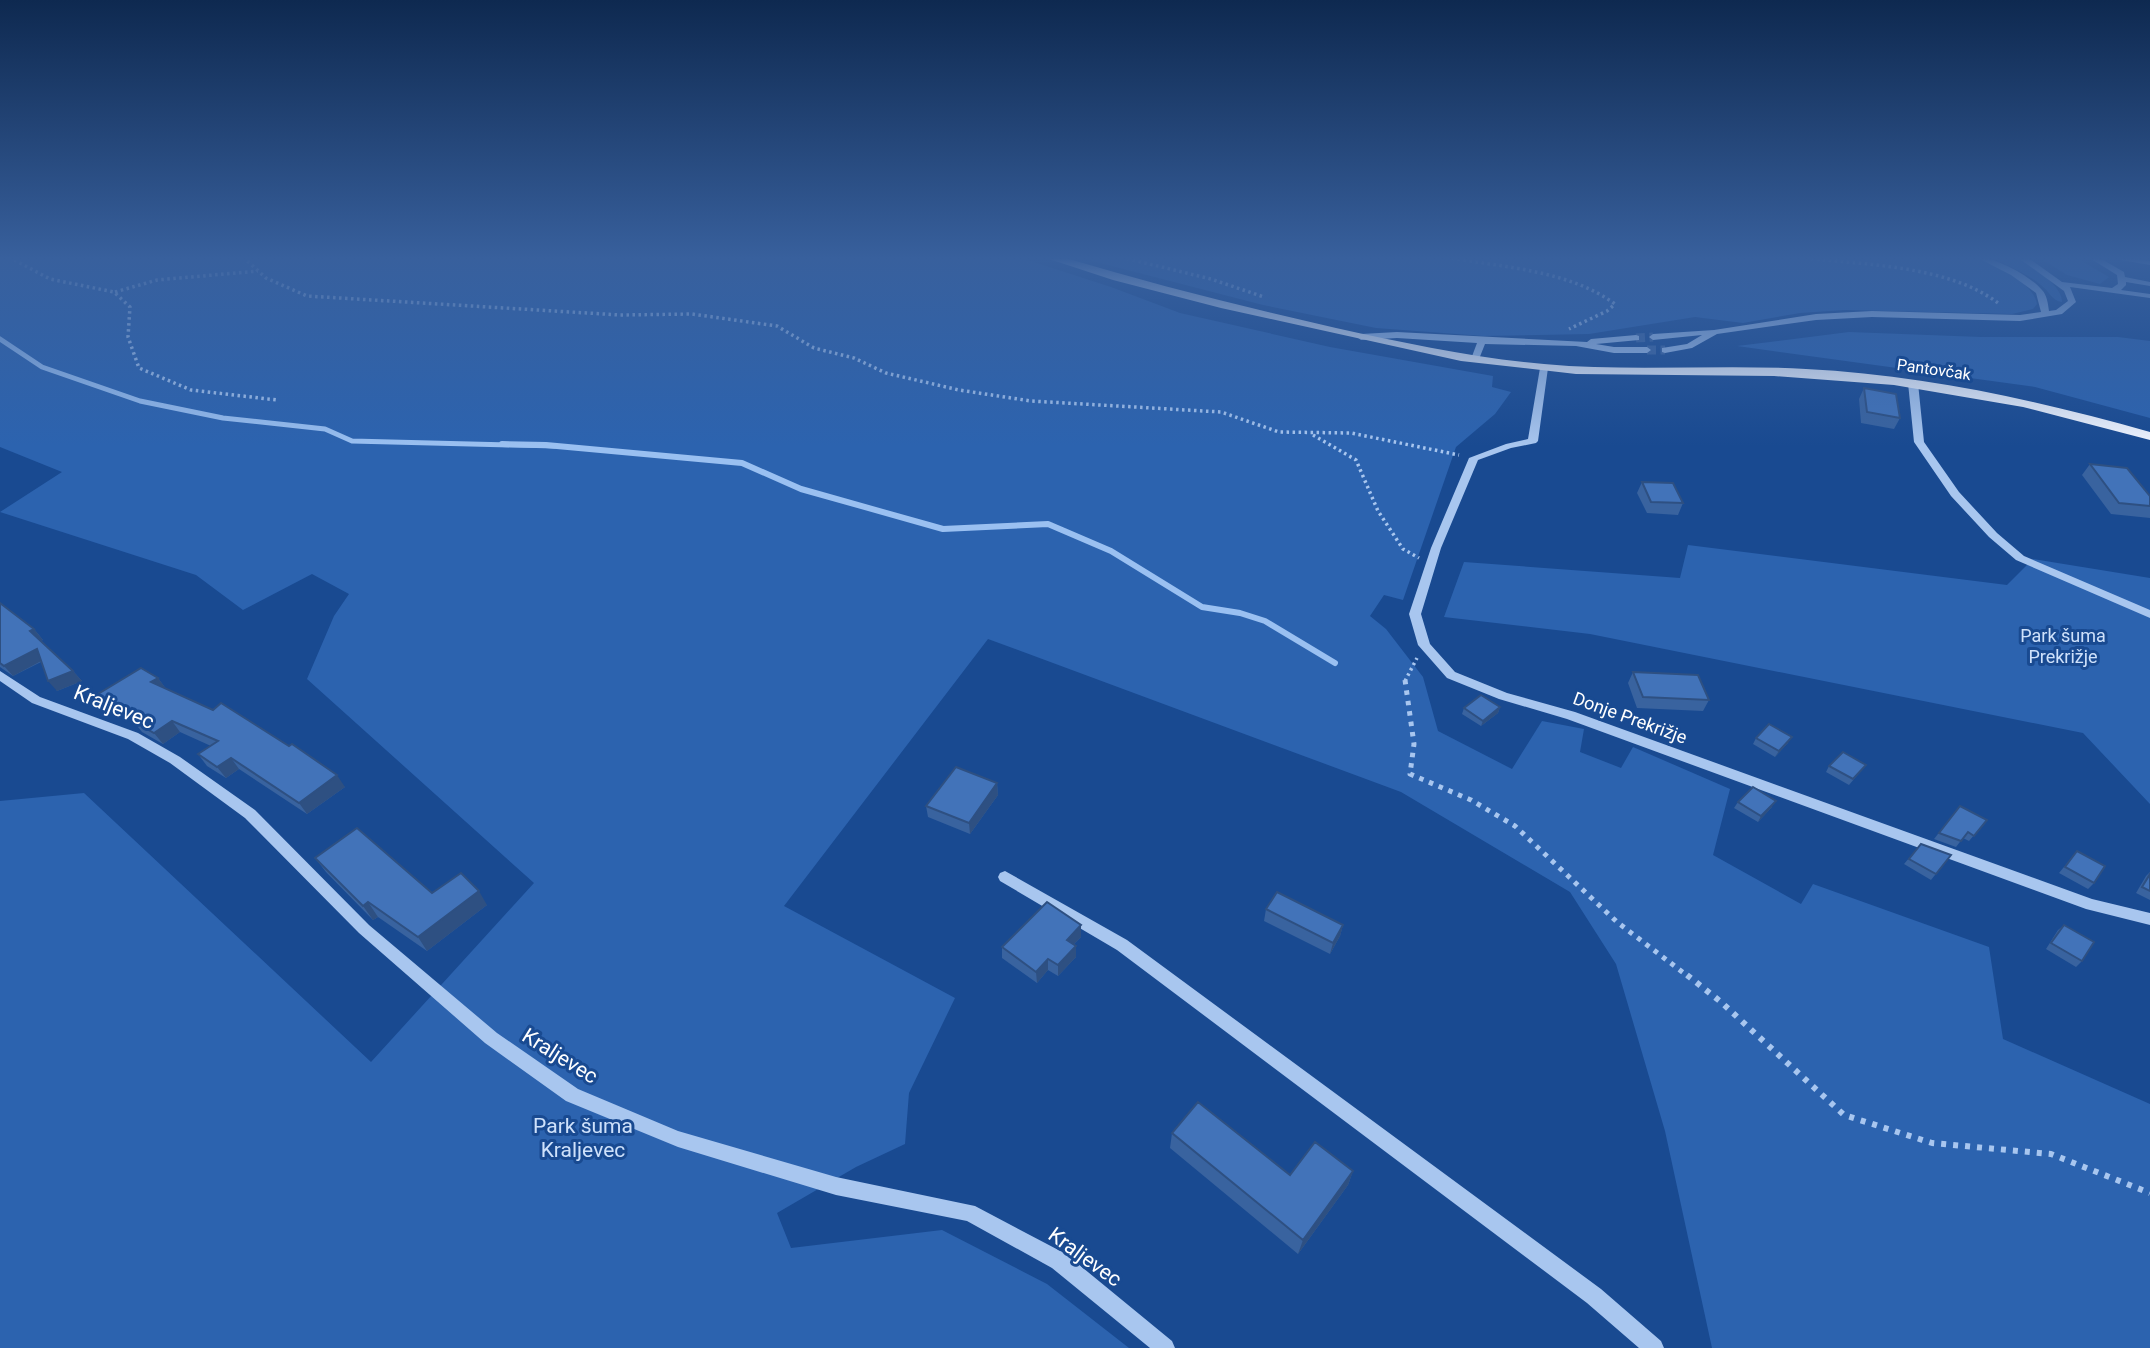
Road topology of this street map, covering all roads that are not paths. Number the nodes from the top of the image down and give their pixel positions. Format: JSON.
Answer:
{"nodes":[{"id":1,"x":1286,"y":320,"type":"edge"},
{"id":2,"x":1797,"y":320,"type":"edge"},
{"id":3,"x":1716,"y":332,"type":"junction"},
{"id":4,"x":1361,"y":337,"type":"junction"},
{"id":5,"x":1653,"y":337,"type":"tunnel mouth"},
{"id":6,"x":1636,"y":338,"type":"tunnel mouth"},
{"id":7,"x":1482,"y":341,"type":"junction"},
{"id":8,"x":1585,"y":345,"type":"junction"},
{"id":9,"x":1665,"y":350,"type":"tunnel mouth"},
{"id":10,"x":1647,"y":351,"type":"tunnel mouth"},
{"id":11,"x":1475,"y":359,"type":"junction"},
{"id":12,"x":1544,"y":368,"type":"junction"},
{"id":13,"x":1913,"y":383,"type":"junction"},
{"id":14,"x":2150,"y":436,"type":"edge"},
{"id":15,"x":2150,"y":614,"type":"edge"},
{"id":16,"x":0,"y":675,"type":"edge"},
{"id":17,"x":1004,"y":877,"type":"dead end"},
{"id":18,"x":2150,"y":919,"type":"edge"},
{"id":19,"x":1165,"y":1348,"type":"edge"},
{"id":20,"x":1654,"y":1348,"type":"edge"}],
"edges":[{"from":1,"to":4,"type":"main road","name":"Pantovčak"},
{"from":2,"to":3,"type":"street"},
{"from":3,"to":5,"type":"street"},
{"from":3,"to":9,"type":"street"},
{"from":4,"to":7,"type":"street"},
{"from":4,"to":11,"type":"main road","name":"Pantovčak"},
{"from":6,"to":8,"type":"street"},
{"from":7,"to":8,"type":"lane"},
{"from":7,"to":11,"type":"lane"},
{"from":8,"to":10,"type":"lane"},
{"from":11,"to":12,"type":"main road","name":"Pantovčak"},
{"from":12,"to":13,"type":"main road","name":"Pantovčak"},
{"from":12,"to":18,"type":"street","name":"Donje Prekrižje"},
{"from":13,"to":14,"type":"main road","name":"Pantovčak"},
{"from":13,"to":15,"type":"street"},
{"from":16,"to":19,"type":"street","name":"Kraljevec"},
{"from":17,"to":20,"type":"street"}]}
